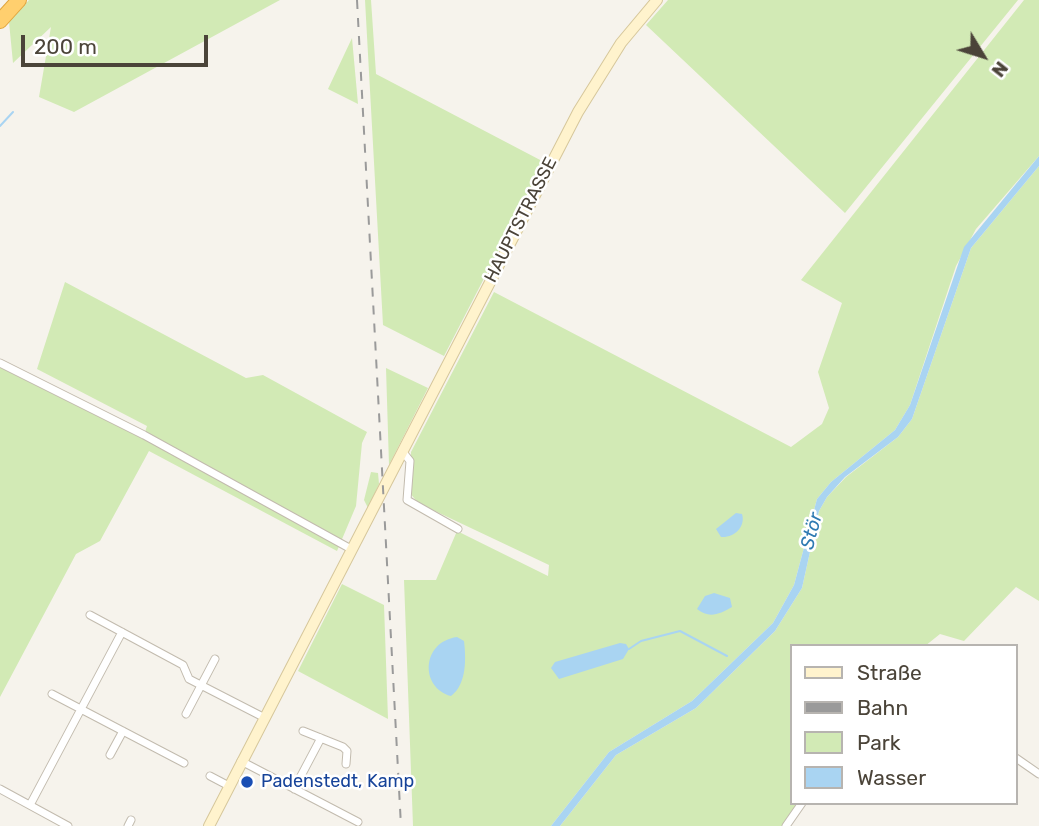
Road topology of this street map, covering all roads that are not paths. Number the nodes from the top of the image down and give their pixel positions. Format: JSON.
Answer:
{"nodes":[{"id":1,"x":19,"y":0,"type":"edge"},
{"id":2,"x":657,"y":0,"type":"edge"},
{"id":3,"x":0,"y":21,"type":"edge"},
{"id":4,"x":0,"y":363,"type":"edge"},
{"id":5,"x":402,"y":451,"type":"junction"},
{"id":6,"x":458,"y":529,"type":"dead end"},
{"id":7,"x":351,"y":549,"type":"junction"},
{"id":8,"x":90,"y":615,"type":"dead end"},
{"id":9,"x":122,"y":632,"type":"junction"},
{"id":10,"x":215,"y":659,"type":"dead end"},
{"id":11,"x":201,"y":685,"type":"junction"},
{"id":12,"x":52,"y":694,"type":"dead end"},
{"id":13,"x":81,"y":709,"type":"junction"},
{"id":14,"x":186,"y":714,"type":"dead end"},
{"id":15,"x":265,"y":718,"type":"junction"},
{"id":16,"x":123,"y":731,"type":"junction"},
{"id":17,"x":303,"y":731,"type":"dead end"},
{"id":18,"x":321,"y":738,"type":"junction"},
{"id":19,"x":110,"y":755,"type":"dead end"},
{"id":20,"x":1018,"y":759,"type":"edge"},
{"id":21,"x":241,"y":761,"type":"junction"},
{"id":22,"x":184,"y":762,"type":"dead end"},
{"id":23,"x":346,"y":764,"type":"dead end"},
{"id":24,"x":1039,"y":774,"type":"edge"},
{"id":25,"x":210,"y":776,"type":"dead end"},
{"id":26,"x":229,"y":786,"type":"junction"},
{"id":27,"x":0,"y":789,"type":"edge"},
{"id":28,"x":294,"y":789,"type":"junction"},
{"id":29,"x":30,"y":805,"type":"junction"},
{"id":30,"x":801,"y":805,"type":"edge"},
{"id":31,"x":358,"y":822,"type":"dead end"},
{"id":32,"x":68,"y":826,"type":"edge"},
{"id":33,"x":209,"y":826,"type":"edge"},
{"id":34,"x":786,"y":826,"type":"edge"}],
"edges":[{"from":1,"to":3,"type":"highway"},
{"from":2,"to":5,"type":"street","name":"HAUPTSTRASSE"},
{"from":4,"to":7,"type":"street"},
{"from":5,"to":6,"type":"street"},
{"from":5,"to":7,"type":"street","name":"HAUPTSTRASSE"},
{"from":7,"to":15,"type":"street","name":"HAUPTSTRASSE"},
{"from":8,"to":9,"type":"street"},
{"from":9,"to":11,"type":"street"},
{"from":9,"to":13,"type":"street"},
{"from":10,"to":11,"type":"street"},
{"from":11,"to":14,"type":"street"},
{"from":11,"to":15,"type":"street"},
{"from":12,"to":13,"type":"street"},
{"from":13,"to":16,"type":"street"},
{"from":13,"to":29,"type":"street"},
{"from":15,"to":21,"type":"street","name":"HAUPTSTRASSE"},
{"from":16,"to":19,"type":"street"},
{"from":16,"to":22,"type":"street"},
{"from":17,"to":18,"type":"street"},
{"from":18,"to":23,"type":"street"},
{"from":18,"to":28,"type":"street"},
{"from":20,"to":24,"type":"street"},
{"from":21,"to":26,"type":"street","name":"HAUPTSTRASSE"},
{"from":21,"to":28,"type":"street"},
{"from":25,"to":26,"type":"street"},
{"from":26,"to":33,"type":"street","name":"HAUPTSTRASSE"},
{"from":27,"to":29,"type":"street"},
{"from":28,"to":31,"type":"street"},
{"from":29,"to":32,"type":"street"},
{"from":30,"to":34,"type":"street"}]}
